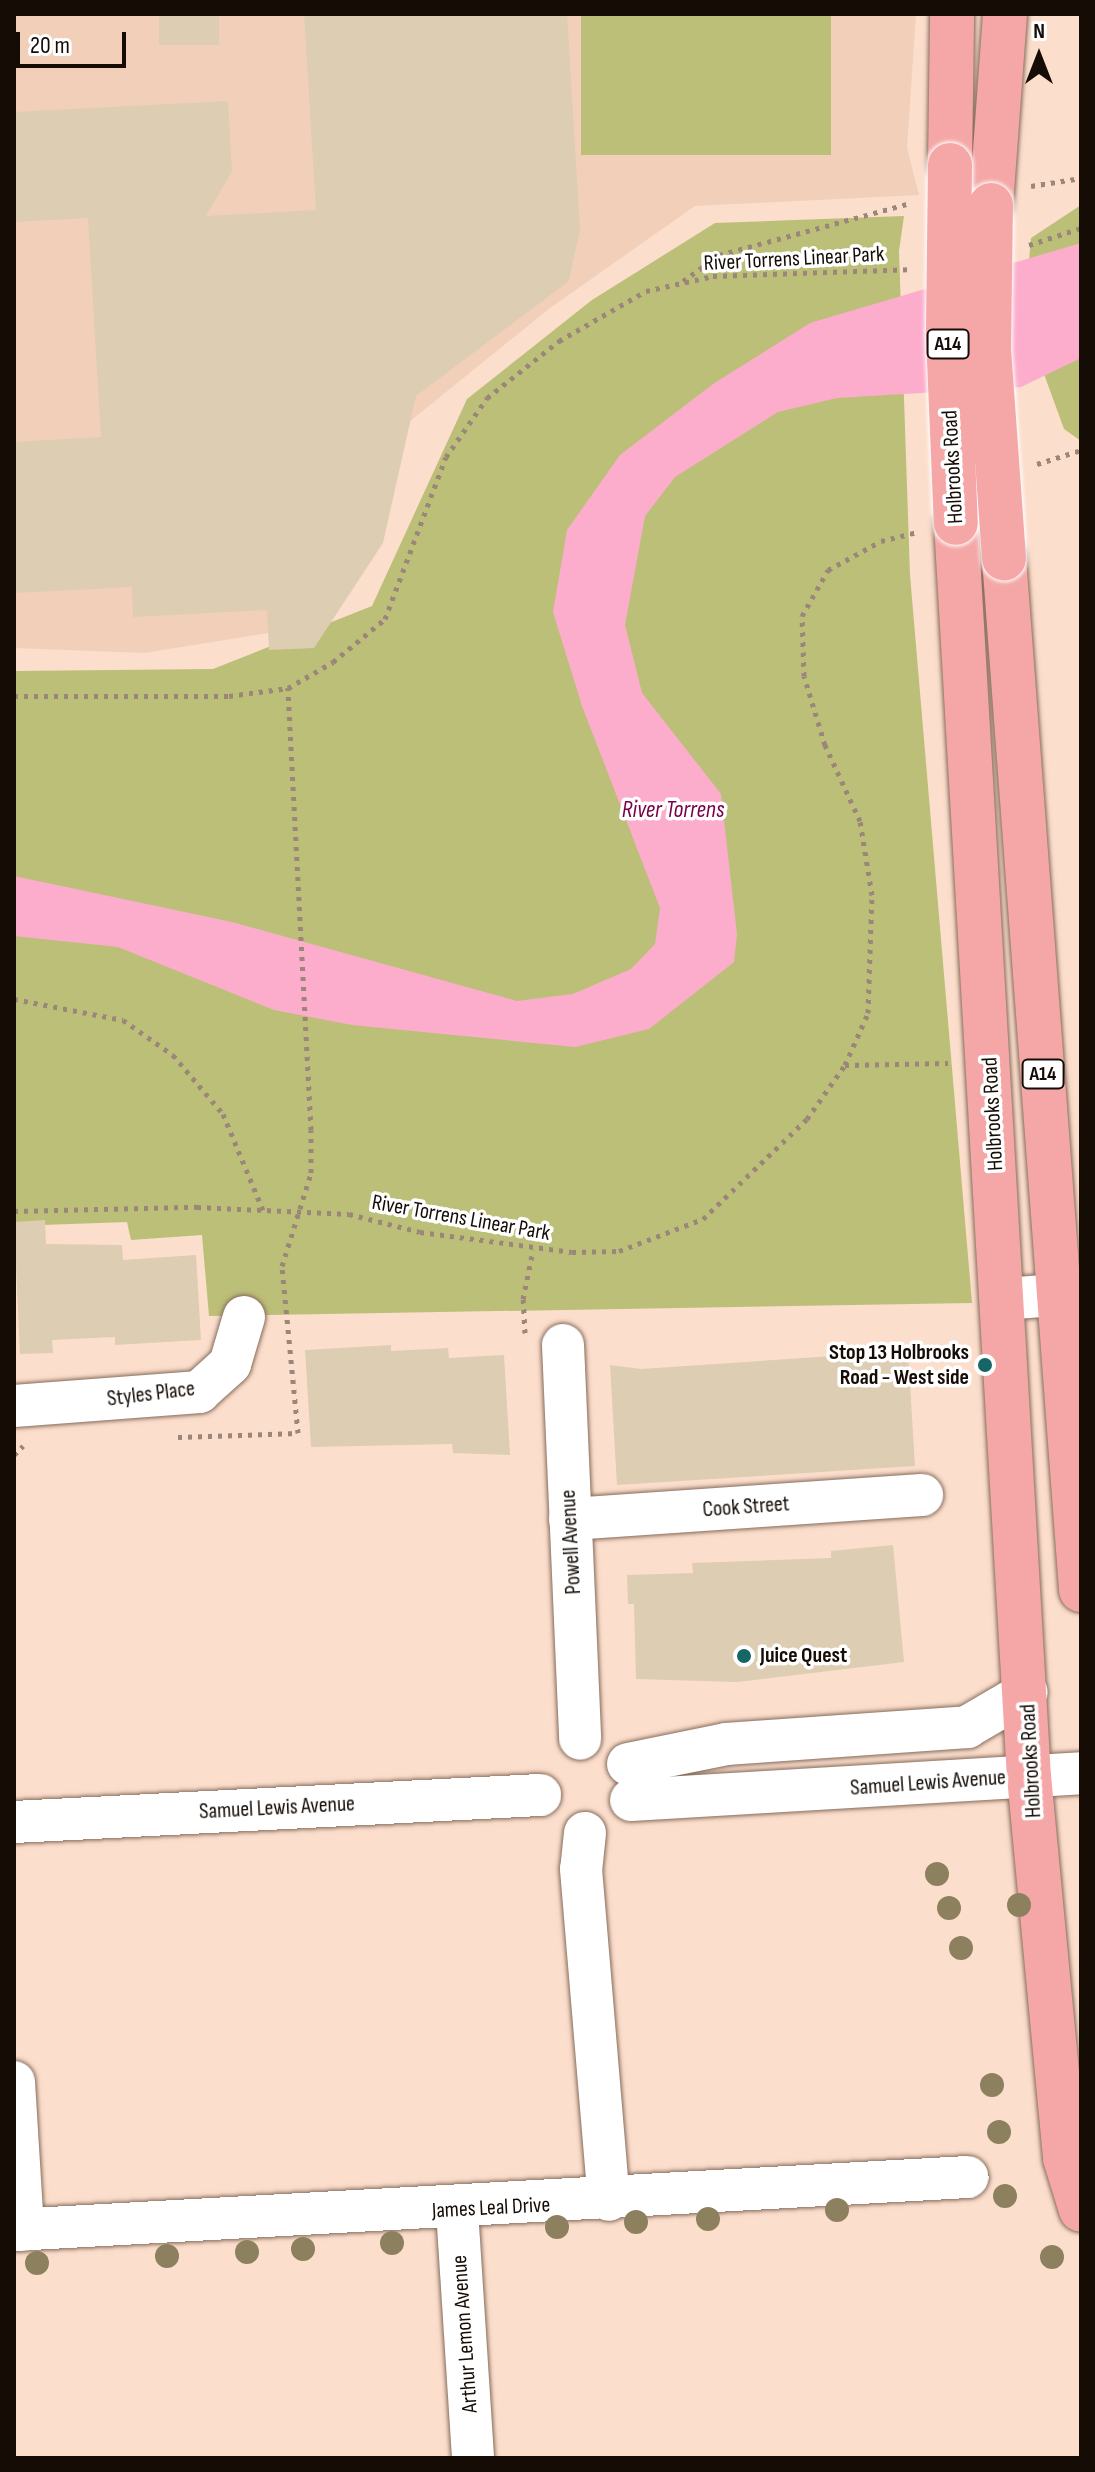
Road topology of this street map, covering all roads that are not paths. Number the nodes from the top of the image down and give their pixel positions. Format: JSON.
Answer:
{"nodes":[{"id":1,"x":952,"y":14,"type":"edge"},
{"id":2,"x":1005,"y":14,"type":"edge"},
{"id":3,"x":1070,"y":1294,"type":"edge"},
{"id":4,"x":1004,"y":1299,"type":"junction"},
{"id":5,"x":244,"y":1317,"type":"dead end"},
{"id":6,"x":563,"y":1345,"type":"dead end"},
{"id":7,"x":14,"y":1406,"type":"edge"},
{"id":8,"x":922,"y":1495,"type":"dead end"},
{"id":9,"x":570,"y":1519,"type":"junction"},
{"id":10,"x":1081,"y":1590,"type":"edge"},
{"id":11,"x":1027,"y":1692,"type":"junction"},
{"id":12,"x":580,"y":1739,"type":"junction"},
{"id":13,"x":1081,"y":1773,"type":"edge"},
{"id":14,"x":1029,"y":1776,"type":"junction"},
{"id":15,"x":630,"y":1782,"type":"junction"},
{"id":16,"x":540,"y":1795,"type":"junction"},
{"id":17,"x":14,"y":1822,"type":"edge"},
{"id":18,"x":585,"y":1833,"type":"junction"},
{"id":19,"x":14,"y":2082,"type":"edge"},
{"id":20,"x":968,"y":2177,"type":"dead end"},
{"id":21,"x":609,"y":2200,"type":"junction"},
{"id":22,"x":457,"y":2210,"type":"junction"},
{"id":23,"x":1081,"y":2210,"type":"edge"},
{"id":24,"x":19,"y":2230,"type":"edge"},
{"id":25,"x":473,"y":2458,"type":"edge"}],
"edges":[{"from":1,"to":4,"type":"main road","name":"Holbrooks Road","number":"A14","bridge":true},
{"from":2,"to":3,"type":"main road","name":"Holbrooks Road","number":"A14","bridge":true},
{"from":3,"to":4,"type":"street"},
{"from":3,"to":10,"type":"main road","name":"Holbrooks Road","number":"A14"},
{"from":4,"to":11,"type":"main road","name":"Holbrooks Road","number":"A14"},
{"from":5,"to":7,"type":"street","name":"Styles Place"},
{"from":6,"to":9,"type":"street","name":"Powell Avenue"},
{"from":8,"to":9,"type":"street","name":"Cook Street"},
{"from":9,"to":12,"type":"street","name":"Powell Avenue"},
{"from":11,"to":14,"type":"main road","name":"Holbrooks Road","number":"A14"},
{"from":11,"to":15,"type":"street"},
{"from":12,"to":15,"type":"street"},
{"from":12,"to":16,"type":"street"},
{"from":13,"to":14,"type":"street","name":"Samuel Lewis Avenue"},
{"from":14,"to":15,"type":"street","name":"Samuel Lewis Avenue"},
{"from":14,"to":23,"type":"main road","name":"Holbrooks Road","number":"A14"},
{"from":15,"to":18,"type":"street"},
{"from":16,"to":17,"type":"street","name":"Samuel Lewis Avenue"},
{"from":16,"to":18,"type":"street"},
{"from":18,"to":21,"type":"street"},
{"from":19,"to":24,"type":"street"},
{"from":20,"to":21,"type":"street","name":"James Leal Drive"},
{"from":21,"to":22,"type":"street","name":"James Leal Drive"},
{"from":22,"to":24,"type":"street","name":"James Leal Drive"},
{"from":22,"to":25,"type":"street","name":"Arthur Lemon Avenue"}]}
